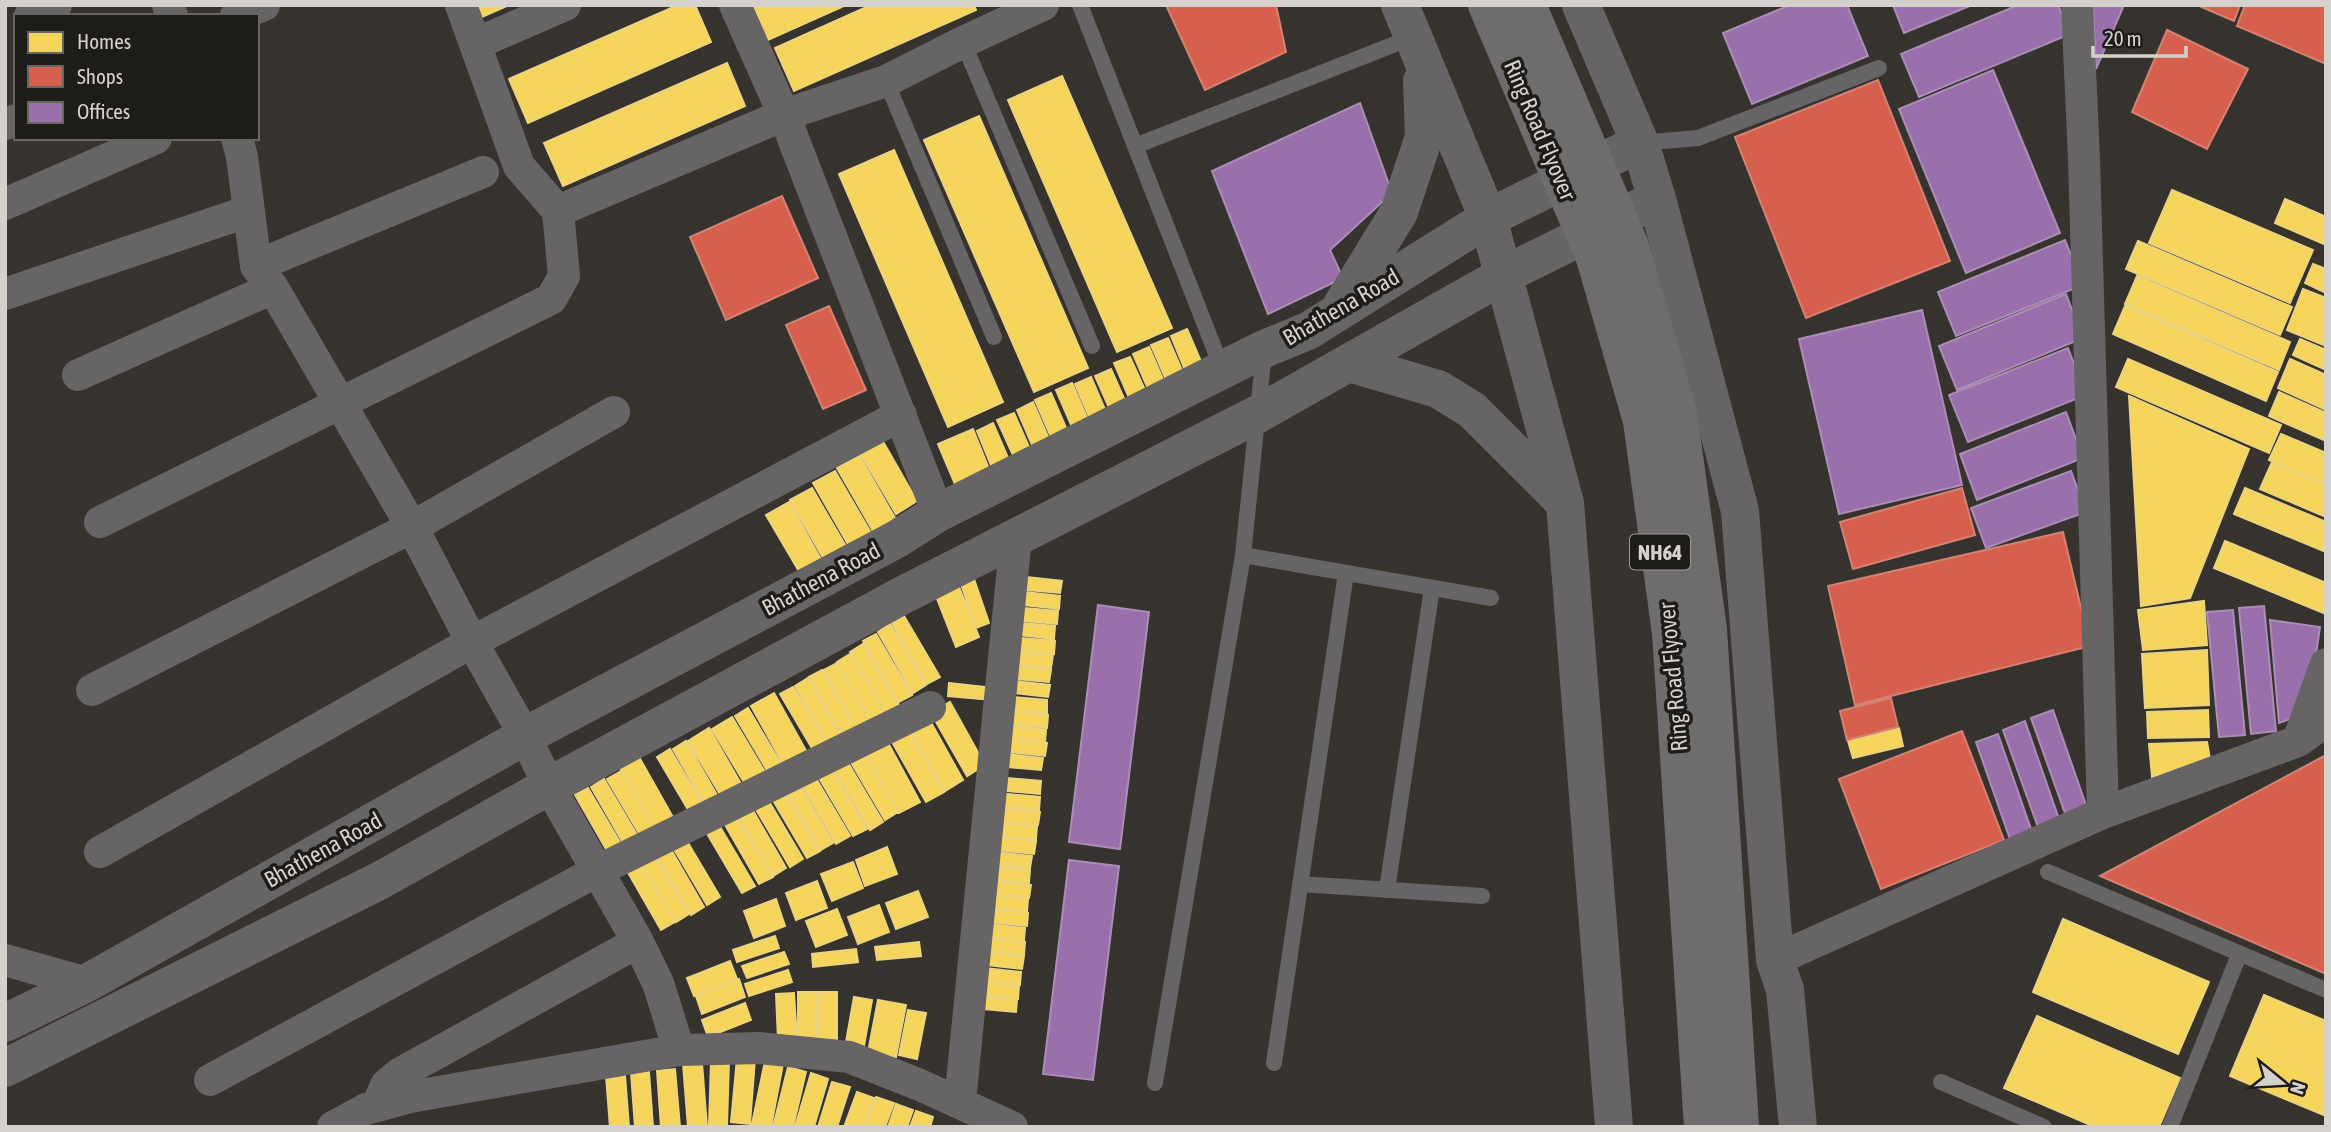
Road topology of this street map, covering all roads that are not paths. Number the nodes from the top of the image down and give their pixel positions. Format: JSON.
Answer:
{"nodes":[{"id":1,"x":56,"y":5,"type":"edge"},
{"id":2,"x":264,"y":5,"type":"edge"},
{"id":3,"x":461,"y":5,"type":"edge"},
{"id":4,"x":565,"y":5,"type":"edge"},
{"id":5,"x":735,"y":5,"type":"edge"},
{"id":6,"x":1043,"y":5,"type":"edge"},
{"id":7,"x":1080,"y":5,"type":"edge"},
{"id":8,"x":1487,"y":5,"type":"edge"},
{"id":9,"x":1527,"y":5,"type":"edge"},
{"id":10,"x":1581,"y":5,"type":"edge"},
{"id":11,"x":2077,"y":5,"type":"edge"},
{"id":12,"x":35,"y":14,"type":"edge"},
{"id":13,"x":241,"y":14,"type":"edge"},
{"id":14,"x":1411,"y":33,"type":"edge"},
{"id":15,"x":962,"y":42,"type":"junction"},
{"id":16,"x":475,"y":44,"type":"junction"},
{"id":17,"x":1879,"y":68,"type":"dead end"},
{"id":18,"x":886,"y":81,"type":"junction"},
{"id":19,"x":784,"y":116,"type":"junction"},
{"id":20,"x":151,"y":140,"type":"edge"},
{"id":21,"x":238,"y":140,"type":"edge"},
{"id":22,"x":1640,"y":143,"type":"junction"},
{"id":23,"x":1135,"y":146,"type":"junction"},
{"id":24,"x":482,"y":172,"type":"dead end"},
{"id":25,"x":1657,"y":198,"type":"junction"},
{"id":26,"x":5,"y":204,"type":"edge"},
{"id":27,"x":248,"y":211,"type":"junction"},
{"id":28,"x":558,"y":212,"type":"junction"},
{"id":29,"x":1488,"y":218,"type":"junction"},
{"id":30,"x":1504,"y":275,"type":"junction"},
{"id":31,"x":265,"y":277,"type":"junction"},
{"id":32,"x":5,"y":294,"type":"edge"},
{"id":33,"x":1338,"y":313,"type":"junction"},
{"id":34,"x":994,"y":337,"type":"dead end"},
{"id":35,"x":1092,"y":346,"type":"dead end"},
{"id":36,"x":1264,"y":349,"type":"junction"},
{"id":37,"x":1349,"y":363,"type":"junction"},
{"id":38,"x":1223,"y":371,"type":"junction"},
{"id":39,"x":78,"y":375,"type":"dead end"},
{"id":40,"x":340,"y":404,"type":"junction"},
{"id":41,"x":614,"y":412,"type":"dead end"},
{"id":42,"x":1258,"y":414,"type":"junction"},
{"id":43,"x":901,"y":415,"type":"junction"},
{"id":44,"x":1564,"y":503,"type":"junction"},
{"id":45,"x":938,"y":513,"type":"junction"},
{"id":46,"x":100,"y":522,"type":"dead end"},
{"id":47,"x":412,"y":527,"type":"junction"},
{"id":48,"x":1016,"y":537,"type":"junction"},
{"id":49,"x":1243,"y":555,"type":"junction"},
{"id":50,"x":1346,"y":573,"type":"junction"},
{"id":51,"x":1432,"y":588,"type":"junction"},
{"id":52,"x":1491,"y":598,"type":"dead end"},
{"id":53,"x":472,"y":642,"type":"junction"},
{"id":54,"x":2326,"y":664,"type":"edge"},
{"id":55,"x":92,"y":690,"type":"dead end"},
{"id":56,"x":930,"y":707,"type":"dead end"},
{"id":57,"x":2326,"y":721,"type":"edge"},
{"id":58,"x":525,"y":736,"type":"junction"},
{"id":59,"x":2298,"y":741,"type":"junction"},
{"id":60,"x":549,"y":786,"type":"junction"},
{"id":61,"x":2103,"y":813,"type":"junction"},
{"id":62,"x":100,"y":852,"type":"dead end"},
{"id":63,"x":597,"y":871,"type":"junction"},
{"id":64,"x":2048,"y":872,"type":"dead end"},
{"id":65,"x":1300,"y":884,"type":"junction"},
{"id":66,"x":1387,"y":890,"type":"junction"},
{"id":67,"x":1482,"y":896,"type":"dead end"},
{"id":68,"x":638,"y":942,"type":"junction"},
{"id":69,"x":2239,"y":955,"type":"junction"},
{"id":70,"x":5,"y":960,"type":"edge"},
{"id":71,"x":1775,"y":960,"type":"junction"},
{"id":72,"x":87,"y":983,"type":"junction"},
{"id":73,"x":2326,"y":990,"type":"edge"},
{"id":74,"x":18,"y":1018,"type":"edge"},
{"id":75,"x":679,"y":1050,"type":"junction"},
{"id":76,"x":1274,"y":1063,"type":"dead end"},
{"id":77,"x":5,"y":1068,"type":"edge"},
{"id":78,"x":210,"y":1080,"type":"dead end"},
{"id":79,"x":1941,"y":1082,"type":"dead end"},
{"id":80,"x":1155,"y":1083,"type":"dead end"},
{"id":81,"x":960,"y":1102,"type":"junction"},
{"id":82,"x":378,"y":1104,"type":"junction"},
{"id":83,"x":333,"y":1127,"type":"edge"},
{"id":84,"x":1012,"y":1127,"type":"edge"},
{"id":85,"x":1614,"y":1127,"type":"edge"},
{"id":86,"x":1703,"y":1127,"type":"edge"},
{"id":87,"x":1740,"y":1127,"type":"edge"},
{"id":88,"x":1798,"y":1127,"type":"edge"},
{"id":89,"x":2044,"y":1127,"type":"edge"},
{"id":90,"x":2170,"y":1127,"type":"edge"}],
"edges":[{"from":1,"to":12,"type":"street"},
{"from":2,"to":13,"type":"street"},
{"from":3,"to":16,"type":"street"},
{"from":4,"to":16,"type":"street"},
{"from":5,"to":19,"type":"street"},
{"from":6,"to":15,"type":"street"},
{"from":7,"to":23,"type":"lane"},
{"from":8,"to":86,"type":"highway","name":"Ring Road Flyover","number":"NH64"},
{"from":9,"to":87,"type":"highway","name":"Ring Road Flyover","number":"NH64"},
{"from":10,"to":22,"type":"street"},
{"from":11,"to":61,"type":"street"},
{"from":14,"to":23,"type":"lane"},
{"from":14,"to":29,"type":"street"},
{"from":14,"to":33,"type":"street"},
{"from":15,"to":18,"type":"street"},
{"from":15,"to":35,"type":"lane"},
{"from":16,"to":28,"type":"street"},
{"from":17,"to":22,"type":"lane"},
{"from":18,"to":19,"type":"street"},
{"from":18,"to":34,"type":"lane"},
{"from":19,"to":28,"type":"street"},
{"from":19,"to":43,"type":"street"},
{"from":20,"to":26,"type":"street"},
{"from":21,"to":27,"type":"street"},
{"from":22,"to":25,"type":"street"},
{"from":22,"to":29,"type":"street","name":"Bhathena Road"},
{"from":23,"to":38,"type":"lane"},
{"from":24,"to":31,"type":"street"},
{"from":25,"to":30,"type":"street"},
{"from":25,"to":71,"type":"street"},
{"from":27,"to":31,"type":"street"},
{"from":27,"to":32,"type":"street"},
{"from":28,"to":40,"type":"street"},
{"from":29,"to":30,"type":"street"},
{"from":29,"to":33,"type":"street","name":"Bhathena Road"},
{"from":30,"to":37,"type":"street"},
{"from":30,"to":44,"type":"street"},
{"from":31,"to":39,"type":"street"},
{"from":31,"to":40,"type":"street"},
{"from":33,"to":36,"type":"street","name":"Bhathena Road"},
{"from":36,"to":38,"type":"street","name":"Bhathena Road"},
{"from":36,"to":42,"type":"lane"},
{"from":37,"to":42,"type":"street"},
{"from":37,"to":44,"type":"street"},
{"from":38,"to":45,"type":"street","name":"Bhathena Road"},
{"from":40,"to":46,"type":"street"},
{"from":40,"to":47,"type":"street"},
{"from":41,"to":47,"type":"street"},
{"from":42,"to":48,"type":"street"},
{"from":42,"to":49,"type":"lane"},
{"from":43,"to":45,"type":"street"},
{"from":43,"to":53,"type":"street"},
{"from":44,"to":85,"type":"street"},
{"from":45,"to":58,"type":"street","name":"Bhathena Road"},
{"from":47,"to":53,"type":"street"},
{"from":47,"to":55,"type":"street"},
{"from":48,"to":60,"type":"street"},
{"from":48,"to":81,"type":"street"},
{"from":49,"to":50,"type":"lane"},
{"from":49,"to":80,"type":"lane"},
{"from":50,"to":51,"type":"lane"},
{"from":50,"to":65,"type":"lane"},
{"from":51,"to":52,"type":"lane"},
{"from":51,"to":66,"type":"lane"},
{"from":53,"to":58,"type":"street"},
{"from":53,"to":62,"type":"street"},
{"from":54,"to":59,"type":"street"},
{"from":56,"to":63,"type":"street"},
{"from":57,"to":59,"type":"street"},
{"from":58,"to":60,"type":"street"},
{"from":58,"to":72,"type":"street","name":"Bhathena Road"},
{"from":59,"to":61,"type":"street"},
{"from":60,"to":63,"type":"street"},
{"from":60,"to":77,"type":"street"},
{"from":61,"to":71,"type":"street"},
{"from":63,"to":68,"type":"street"},
{"from":63,"to":78,"type":"street"},
{"from":64,"to":69,"type":"lane"},
{"from":65,"to":66,"type":"lane"},
{"from":65,"to":76,"type":"lane"},
{"from":66,"to":67,"type":"lane"},
{"from":68,"to":75,"type":"street"},
{"from":68,"to":82,"type":"street"},
{"from":69,"to":73,"type":"lane"},
{"from":69,"to":90,"type":"lane"},
{"from":70,"to":72,"type":"street"},
{"from":71,"to":88,"type":"street"},
{"from":72,"to":74,"type":"street","name":"Bhathena Road"},
{"from":75,"to":81,"type":"street"},
{"from":75,"to":82,"type":"street"},
{"from":79,"to":89,"type":"lane"},
{"from":81,"to":84,"type":"street"},
{"from":82,"to":83,"type":"street"}]}
